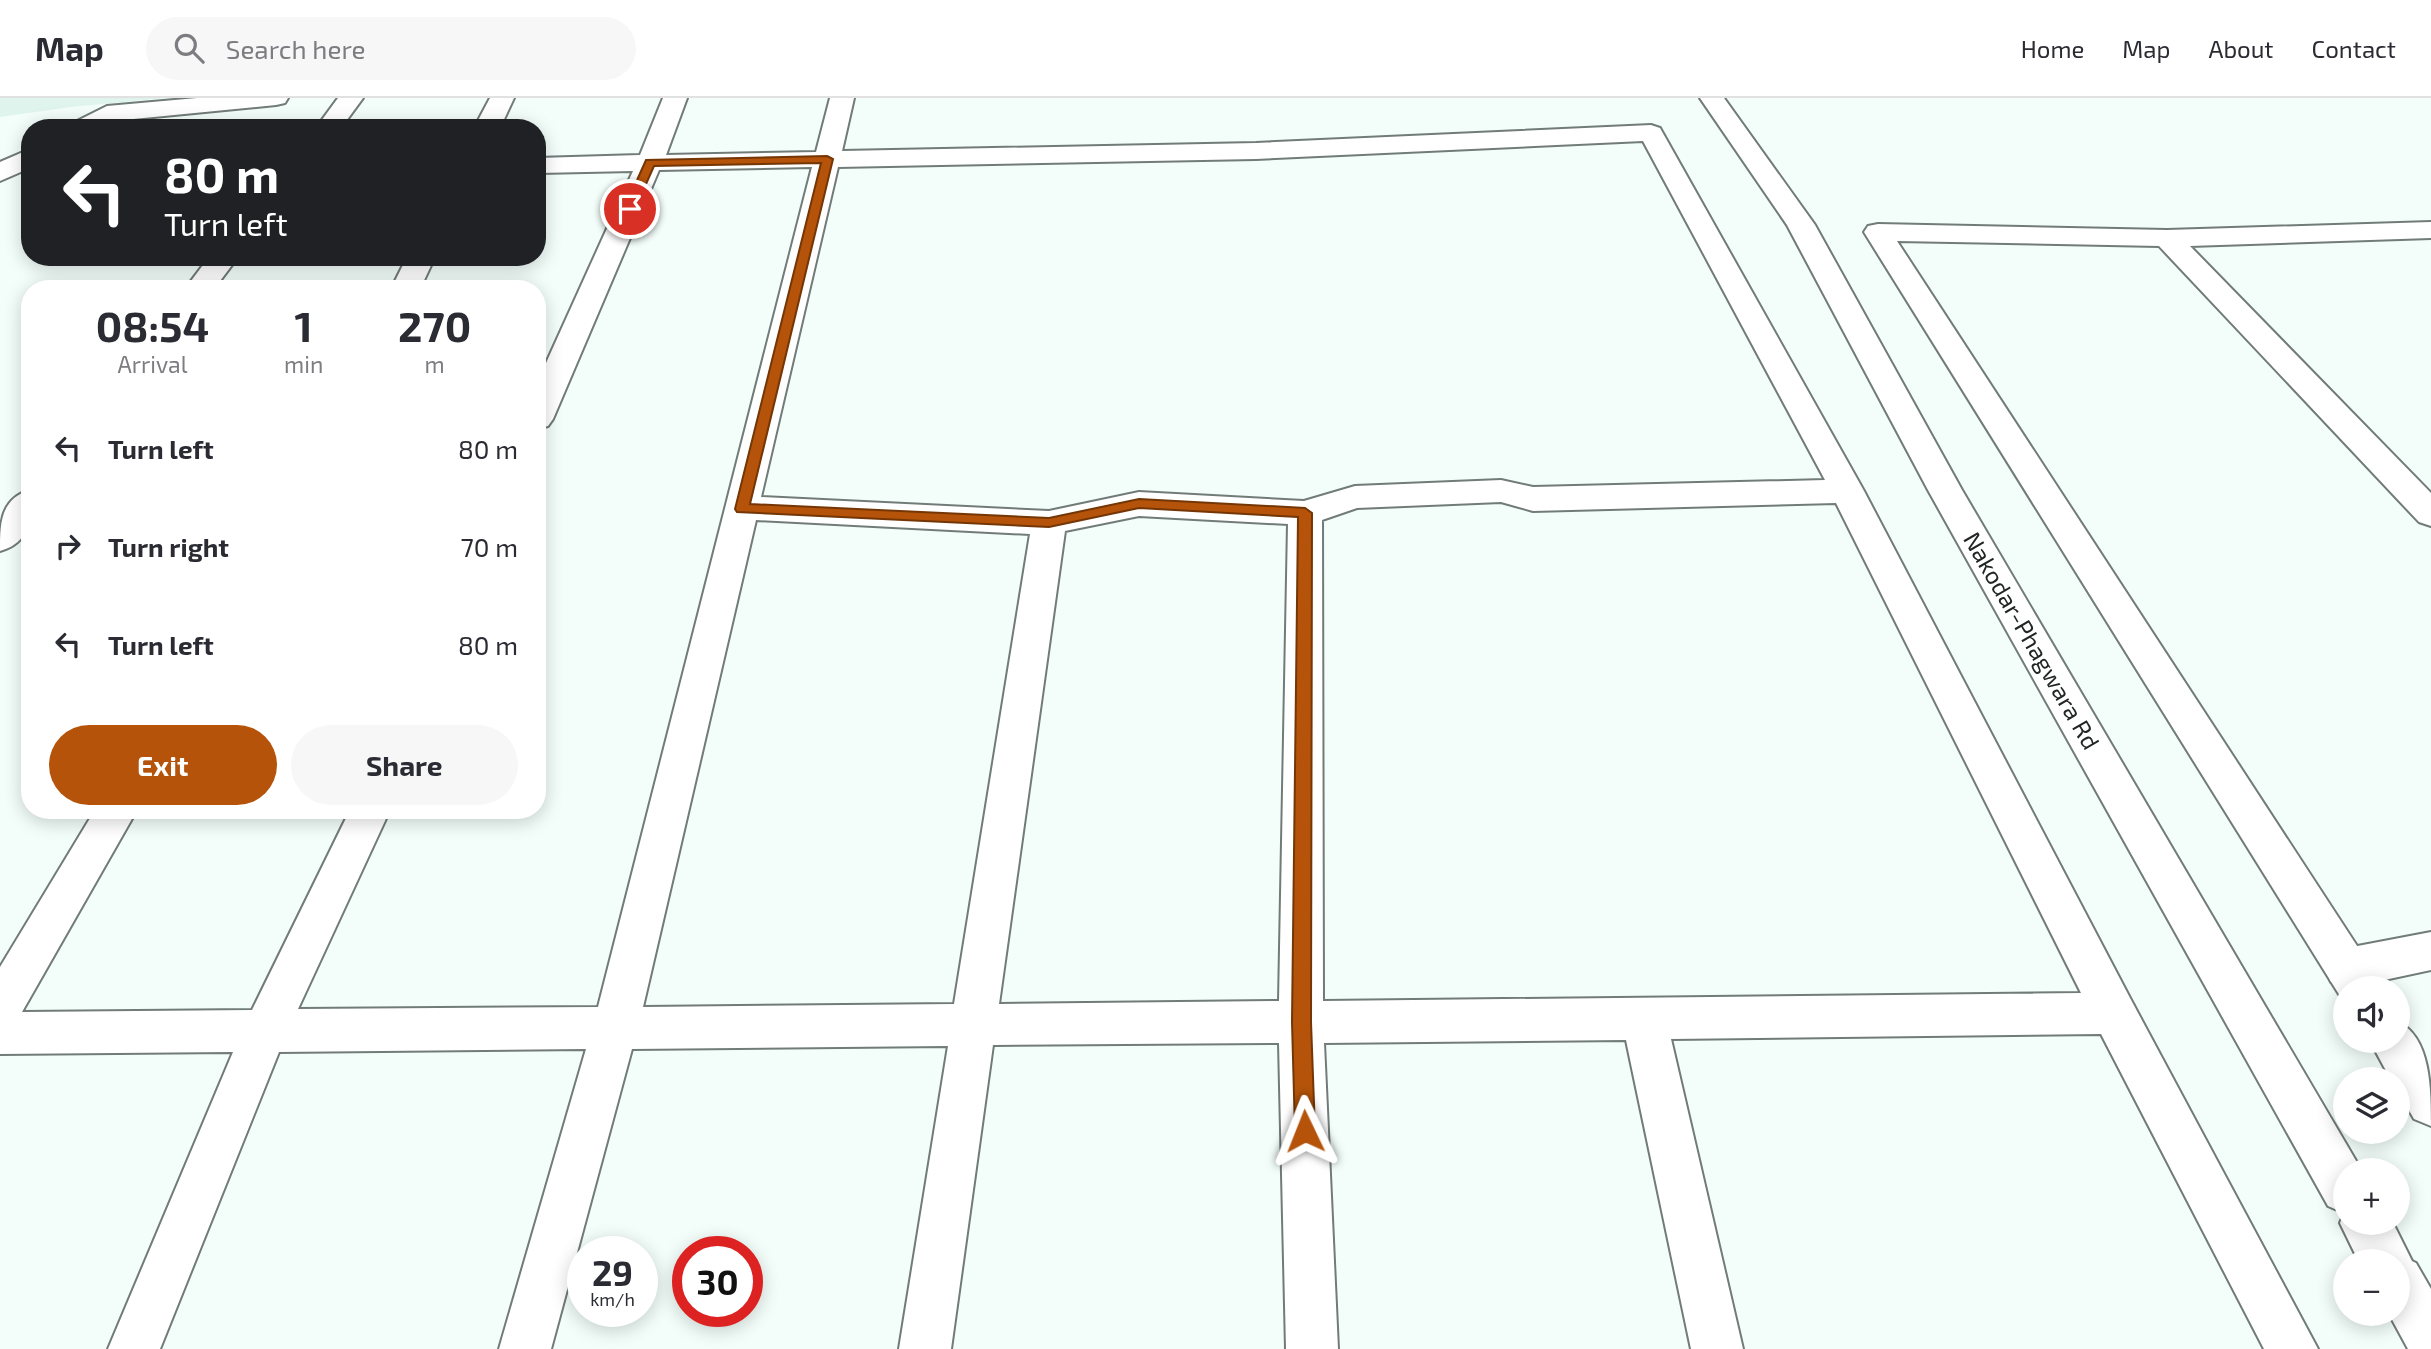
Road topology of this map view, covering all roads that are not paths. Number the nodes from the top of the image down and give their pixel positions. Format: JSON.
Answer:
{"nodes":[{"id":1,"x":276,"y":98,"type":"edge"},
{"id":2,"x":351,"y":98,"type":"edge"},
{"id":3,"x":502,"y":98,"type":"edge"},
{"id":4,"x":675,"y":98,"type":"edge"},
{"id":5,"x":842,"y":98,"type":"edge"},
{"id":6,"x":1712,"y":98,"type":"edge"},
{"id":7,"x":98,"y":119,"type":"edge"},
{"id":8,"x":335,"y":119,"type":"edge"},
{"id":9,"x":492,"y":119,"type":"edge"},
{"id":10,"x":827,"y":159,"type":"junction"},
{"id":11,"x":21,"y":162,"type":"edge"},
{"id":12,"x":650,"y":162,"type":"junction"},
{"id":13,"x":546,"y":165,"type":"edge"},
{"id":14,"x":0,"y":173,"type":"edge"},
{"id":15,"x":2431,"y":230,"type":"edge"},
{"id":16,"x":2167,"y":238,"type":"junction"},
{"id":17,"x":217,"y":266,"type":"edge"},
{"id":18,"x":206,"y":280,"type":"edge"},
{"id":19,"x":546,"y":399,"type":"edge"},
{"id":20,"x":1847,"y":491,"type":"junction"},
{"id":21,"x":742,"y":509,"type":"junction"},
{"id":22,"x":21,"y":512,"type":"edge"},
{"id":23,"x":1305,"y":513,"type":"junction"},
{"id":24,"x":2431,"y":514,"type":"edge"},
{"id":25,"x":1049,"y":523,"type":"junction"},
{"id":26,"x":0,"y":538,"type":"edge"},
{"id":27,"x":112,"y":819,"type":"edge"},
{"id":28,"x":366,"y":819,"type":"edge"},
{"id":29,"x":2431,"y":951,"type":"edge"},
{"id":30,"x":2353,"y":976,"type":"edge"},
{"id":31,"x":2360,"y":976,"type":"edge"},
{"id":32,"x":0,"y":1009,"type":"edge"},
{"id":33,"x":2115,"y":1013,"type":"junction"},
{"id":34,"x":1644,"y":1019,"type":"junction"},
{"id":35,"x":1301,"y":1022,"type":"junction"},
{"id":36,"x":974,"y":1025,"type":"junction"},
{"id":37,"x":615,"y":1028,"type":"junction"},
{"id":38,"x":265,"y":1031,"type":"junction"},
{"id":39,"x":0,"y":1033,"type":"edge"},
{"id":40,"x":2400,"y":1053,"type":"edge"},
{"id":41,"x":2431,"y":1103,"type":"edge"},
{"id":42,"x":2333,"y":1168,"type":"edge"},
{"id":43,"x":2410,"y":1302,"type":"edge"},
{"id":44,"x":2431,"y":1339,"type":"edge"},
{"id":45,"x":134,"y":1349,"type":"edge"},
{"id":46,"x":525,"y":1349,"type":"edge"},
{"id":47,"x":925,"y":1349,"type":"edge"},
{"id":48,"x":1311,"y":1349,"type":"edge"},
{"id":49,"x":1717,"y":1349,"type":"edge"},
{"id":50,"x":2292,"y":1349,"type":"edge"}],
"edges":[{"from":1,"to":7,"type":"street"},
{"from":2,"to":8,"type":"street"},
{"from":3,"to":9,"type":"street"},
{"from":4,"to":12,"type":"street"},
{"from":5,"to":10,"type":"street"},
{"from":6,"to":42,"type":"street","name":"Nakodar-Phagwara Rd"},
{"from":10,"to":12,"type":"street"},
{"from":10,"to":20,"type":"street"},
{"from":10,"to":21,"type":"street"},
{"from":11,"to":14,"type":"street"},
{"from":12,"to":13,"type":"street"},
{"from":12,"to":19,"type":"street"},
{"from":15,"to":16,"type":"street"},
{"from":16,"to":24,"type":"street"},
{"from":16,"to":30,"type":"street"},
{"from":17,"to":18,"type":"street"},
{"from":20,"to":23,"type":"street"},
{"from":20,"to":33,"type":"street"},
{"from":21,"to":25,"type":"street"},
{"from":21,"to":37,"type":"street"},
{"from":22,"to":26,"type":"street"},
{"from":23,"to":25,"type":"street"},
{"from":23,"to":35,"type":"street"},
{"from":25,"to":36,"type":"street"},
{"from":27,"to":32,"type":"street"},
{"from":28,"to":38,"type":"street"},
{"from":29,"to":31,"type":"street"},
{"from":33,"to":34,"type":"street"},
{"from":33,"to":50,"type":"street"},
{"from":34,"to":35,"type":"street"},
{"from":34,"to":49,"type":"street"},
{"from":35,"to":36,"type":"street"},
{"from":35,"to":48,"type":"street"},
{"from":36,"to":37,"type":"street"},
{"from":36,"to":47,"type":"street"},
{"from":37,"to":38,"type":"street"},
{"from":37,"to":46,"type":"street"},
{"from":38,"to":39,"type":"street"},
{"from":38,"to":45,"type":"street"},
{"from":40,"to":41,"type":"street"},
{"from":43,"to":44,"type":"street"}]}
